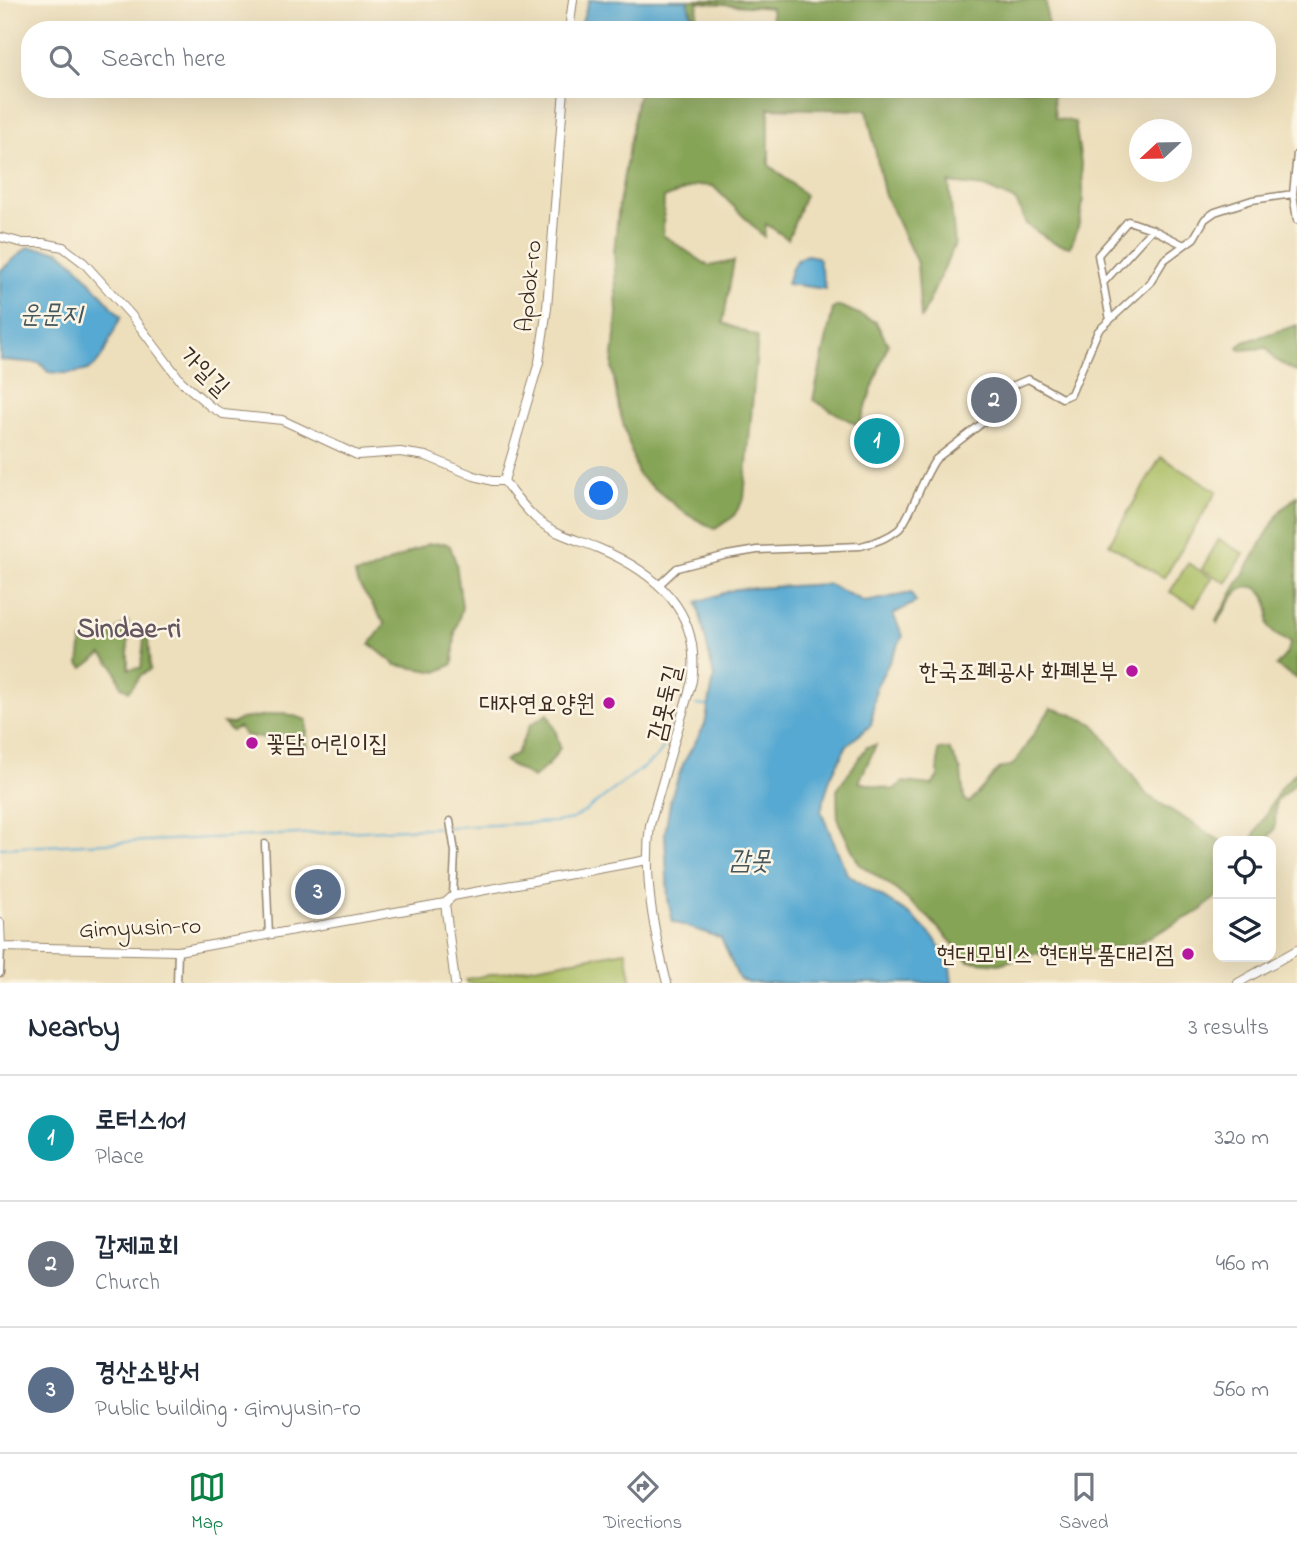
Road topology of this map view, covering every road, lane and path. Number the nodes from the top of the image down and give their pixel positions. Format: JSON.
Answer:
{"nodes":[{"id":1,"x":573,"y":0,"type":"edge"},
{"id":2,"x":570,"y":21,"type":"edge"},
{"id":3,"x":563,"y":98,"type":"edge"},
{"id":4,"x":1297,"y":154,"type":"edge"},
{"id":5,"x":1293,"y":194,"type":"junction"},
{"id":6,"x":1297,"y":220,"type":"edge"},
{"id":7,"x":1152,"y":229,"type":"junction"},
{"id":8,"x":0,"y":237,"type":"edge"},
{"id":9,"x":1184,"y":245,"type":"junction"},
{"id":10,"x":1103,"y":283,"type":"junction"},
{"id":11,"x":1110,"y":320,"type":"junction"},
{"id":12,"x":505,"y":481,"type":"junction"},
{"id":13,"x":660,"y":584,"type":"junction"},
{"id":14,"x":450,"y":821,"type":"dead end"},
{"id":15,"x":265,"y":844,"type":"dead end"},
{"id":16,"x":647,"y":860,"type":"junction"},
{"id":17,"x":453,"y":896,"type":"junction"},
{"id":18,"x":445,"y":903,"type":"junction"},
{"id":19,"x":0,"y":923,"type":"edge"},
{"id":20,"x":269,"y":935,"type":"junction"},
{"id":21,"x":1,"y":947,"type":"edge"},
{"id":22,"x":1297,"y":950,"type":"edge"},
{"id":23,"x":178,"y":951,"type":"junction"},
{"id":24,"x":0,"y":973,"type":"edge"},
{"id":25,"x":177,"y":983,"type":"edge"},
{"id":26,"x":455,"y":983,"type":"edge"},
{"id":27,"x":667,"y":983,"type":"edge"},
{"id":28,"x":1238,"y":983,"type":"edge"}],
"edges":[{"from":1,"to":2,"type":"street"},
{"from":3,"to":12,"type":"street","name":"Apdok-ro"},
{"from":4,"to":5,"type":"street"},
{"from":5,"to":6,"type":"street"},
{"from":5,"to":9,"type":"street"},
{"from":7,"to":9,"type":"street"},
{"from":7,"to":10,"type":"street"},
{"from":7,"to":10,"type":"street"},
{"from":8,"to":12,"type":"street","name":"가일길"},
{"from":9,"to":11,"type":"street"},
{"from":10,"to":11,"type":"street"},
{"from":11,"to":13,"type":"street"},
{"from":12,"to":13,"type":"street","name":"감못둑길"},
{"from":13,"to":16,"type":"street","name":"감못둑길"},
{"from":14,"to":17,"type":"street"},
{"from":15,"to":20,"type":"street"},
{"from":16,"to":17,"type":"street"},
{"from":16,"to":27,"type":"street","name":"감못둑길"},
{"from":17,"to":18,"type":"street"},
{"from":18,"to":20,"type":"street","name":"Gimyusin-ro"},
{"from":18,"to":26,"type":"street"},
{"from":19,"to":21,"type":"street"},
{"from":20,"to":23,"type":"street","name":"Gimyusin-ro"},
{"from":21,"to":23,"type":"street","name":"Gimyusin-ro"},
{"from":21,"to":24,"type":"street"},
{"from":22,"to":28,"type":"street"},
{"from":23,"to":25,"type":"street"}]}
